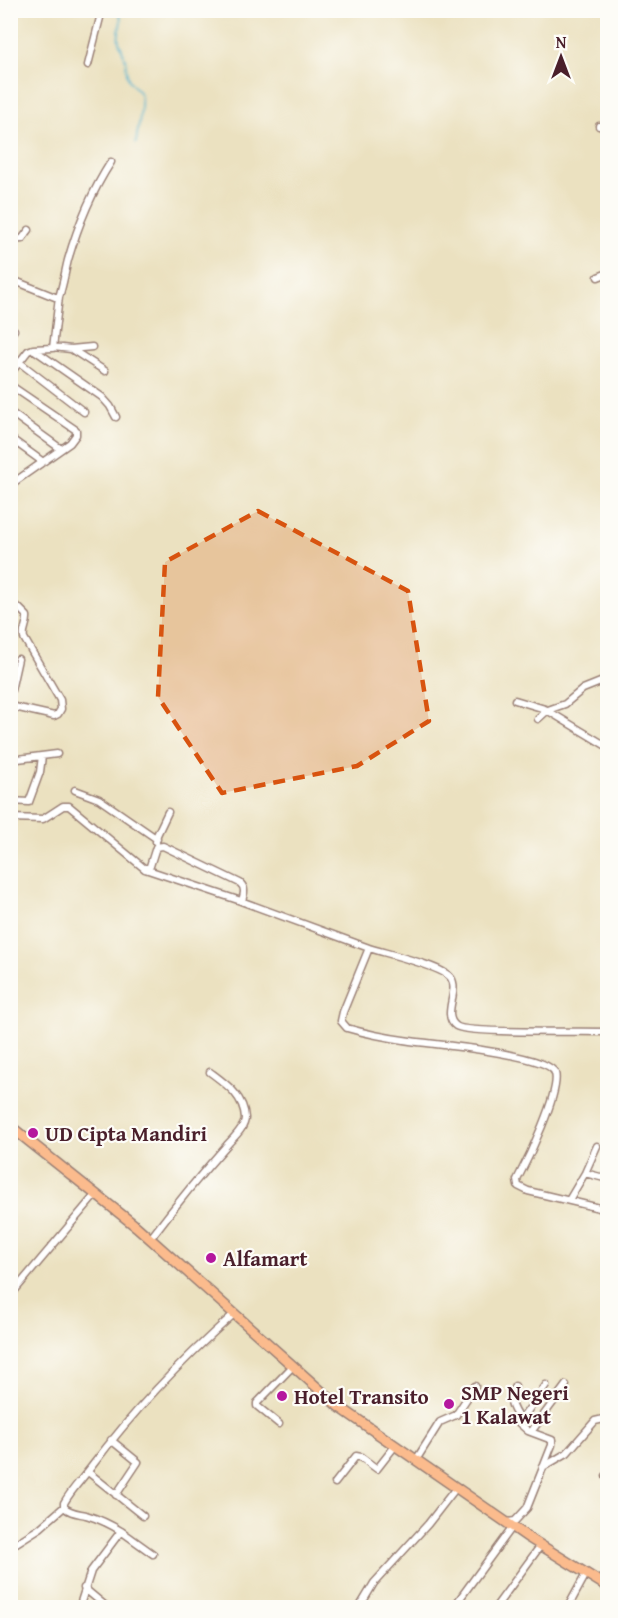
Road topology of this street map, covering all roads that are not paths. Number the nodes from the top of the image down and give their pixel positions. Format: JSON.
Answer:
{"nodes":[{"id":1,"x":102,"y":10,"type":"edge"},
{"id":2,"x":87,"y":65,"type":"dead end"},
{"id":3,"x":599,"y":126,"type":"dead end"},
{"id":4,"x":608,"y":127,"type":"edge"},
{"id":5,"x":111,"y":162,"type":"dead end"},
{"id":6,"x":29,"y":230,"type":"dead end"},
{"id":7,"x":10,"y":240,"type":"edge"},
{"id":8,"x":608,"y":273,"type":"edge"},
{"id":9,"x":598,"y":277,"type":"dead end"},
{"id":10,"x":10,"y":279,"type":"edge"},
{"id":11,"x":59,"y":297,"type":"junction"},
{"id":12,"x":92,"y":346,"type":"dead end"},
{"id":13,"x":53,"y":347,"type":"junction"},
{"id":14,"x":33,"y":349,"type":"junction"},
{"id":15,"x":71,"y":349,"type":"junction"},
{"id":16,"x":19,"y":362,"type":"junction"},
{"id":17,"x":105,"y":371,"type":"dead end"},
{"id":18,"x":10,"y":374,"type":"edge"},
{"id":19,"x":10,"y":385,"type":"edge"},
{"id":20,"x":10,"y":412,"type":"edge"},
{"id":21,"x":84,"y":412,"type":"dead end"},
{"id":22,"x":116,"y":417,"type":"dead end"},
{"id":23,"x":10,"y":438,"type":"edge"},
{"id":24,"x":17,"y":443,"type":"junction"},
{"id":25,"x":61,"y":449,"type":"junction"},
{"id":26,"x":10,"y":452,"type":"edge"},
{"id":27,"x":43,"y":462,"type":"junction"},
{"id":28,"x":10,"y":485,"type":"edge"},
{"id":29,"x":10,"y":605,"type":"edge"},
{"id":30,"x":18,"y":659,"type":"dead end"},
{"id":31,"x":608,"y":679,"type":"edge"},
{"id":32,"x":10,"y":695,"type":"edge"},
{"id":33,"x":515,"y":700,"type":"dead end"},
{"id":34,"x":10,"y":706,"type":"edge"},
{"id":35,"x":547,"y":710,"type":"junction"},
{"id":36,"x":538,"y":719,"type":"dead end"},
{"id":37,"x":608,"y":747,"type":"edge"},
{"id":38,"x":57,"y":754,"type":"dead end"},
{"id":39,"x":42,"y":756,"type":"junction"},
{"id":40,"x":10,"y":760,"type":"edge"},
{"id":41,"x":75,"y":790,"type":"dead end"},
{"id":42,"x":10,"y":801,"type":"edge"},
{"id":43,"x":168,"y":812,"type":"dead end"},
{"id":44,"x":10,"y":818,"type":"edge"},
{"id":45,"x":157,"y":839,"type":"junction"},
{"id":46,"x":155,"y":849,"type":"junction"},
{"id":47,"x":145,"y":869,"type":"junction"},
{"id":48,"x":242,"y":901,"type":"junction"},
{"id":49,"x":369,"y":948,"type":"junction"},
{"id":50,"x":608,"y":1032,"type":"edge"},
{"id":51,"x":210,"y":1072,"type":"dead end"},
{"id":52,"x":10,"y":1126,"type":"edge"},
{"id":53,"x":597,"y":1146,"type":"dead end"},
{"id":54,"x":585,"y":1173,"type":"junction"},
{"id":55,"x":608,"y":1179,"type":"edge"},
{"id":56,"x":96,"y":1194,"type":"junction"},
{"id":57,"x":569,"y":1200,"type":"junction"},
{"id":58,"x":608,"y":1210,"type":"edge"},
{"id":59,"x":150,"y":1239,"type":"junction"},
{"id":60,"x":10,"y":1296,"type":"edge"},
{"id":61,"x":234,"y":1314,"type":"junction"},
{"id":62,"x":293,"y":1366,"type":"junction"},
{"id":63,"x":546,"y":1385,"type":"dead end"},
{"id":64,"x":566,"y":1385,"type":"dead end"},
{"id":65,"x":475,"y":1386,"type":"dead end"},
{"id":66,"x":515,"y":1386,"type":"dead end"},
{"id":67,"x":608,"y":1418,"type":"edge"},
{"id":68,"x":520,"y":1420,"type":"junction"},
{"id":69,"x":279,"y":1424,"type":"dead end"},
{"id":70,"x":531,"y":1432,"type":"junction"},
{"id":71,"x":111,"y":1440,"type":"junction"},
{"id":72,"x":395,"y":1446,"type":"junction"},
{"id":73,"x":416,"y":1460,"type":"junction"},
{"id":74,"x":543,"y":1467,"type":"junction"},
{"id":75,"x":87,"y":1472,"type":"junction"},
{"id":76,"x":335,"y":1483,"type":"dead end"},
{"id":77,"x":456,"y":1488,"type":"junction"},
{"id":78,"x":116,"y":1495,"type":"junction"},
{"id":79,"x":63,"y":1507,"type":"junction"},
{"id":80,"x":143,"y":1516,"type":"dead end"},
{"id":81,"x":511,"y":1524,"type":"junction"},
{"id":82,"x":121,"y":1531,"type":"junction"},
{"id":83,"x":541,"y":1545,"type":"junction"},
{"id":84,"x":10,"y":1547,"type":"edge"},
{"id":85,"x":153,"y":1554,"type":"dead end"},
{"id":86,"x":586,"y":1574,"type":"junction"},
{"id":87,"x":605,"y":1583,"type":"edge"},
{"id":88,"x":84,"y":1588,"type":"junction"},
{"id":89,"x":568,"y":1607,"type":"edge"},
{"id":90,"x":79,"y":1608,"type":"edge"},
{"id":91,"x":108,"y":1608,"type":"edge"},
{"id":92,"x":359,"y":1608,"type":"edge"},
{"id":93,"x":453,"y":1608,"type":"edge"},
{"id":94,"x":495,"y":1608,"type":"edge"}],
"edges":[{"from":1,"to":2,"type":"street"},
{"from":3,"to":4,"type":"street"},
{"from":5,"to":11,"type":"street"},
{"from":6,"to":7,"type":"street"},
{"from":8,"to":9,"type":"street"},
{"from":10,"to":11,"type":"street"},
{"from":11,"to":13,"type":"street"},
{"from":12,"to":15,"type":"street"},
{"from":13,"to":14,"type":"street"},
{"from":13,"to":15,"type":"street"},
{"from":14,"to":16,"type":"street"},
{"from":14,"to":22,"type":"street"},
{"from":15,"to":17,"type":"street"},
{"from":16,"to":18,"type":"street"},
{"from":16,"to":21,"type":"street"},
{"from":19,"to":25,"type":"street"},
{"from":20,"to":25,"type":"street"},
{"from":23,"to":24,"type":"street"},
{"from":24,"to":26,"type":"street"},
{"from":24,"to":27,"type":"street"},
{"from":25,"to":27,"type":"street"},
{"from":27,"to":28,"type":"street"},
{"from":29,"to":34,"type":"street"},
{"from":30,"to":32,"type":"street"},
{"from":31,"to":35,"type":"street"},
{"from":33,"to":35,"type":"street"},
{"from":35,"to":36,"type":"street"},
{"from":35,"to":37,"type":"street"},
{"from":38,"to":39,"type":"street"},
{"from":39,"to":40,"type":"street"},
{"from":39,"to":42,"type":"street"},
{"from":41,"to":45,"type":"street"},
{"from":43,"to":45,"type":"street"},
{"from":44,"to":47,"type":"street"},
{"from":45,"to":46,"type":"street"},
{"from":46,"to":47,"type":"street"},
{"from":46,"to":48,"type":"street"},
{"from":47,"to":48,"type":"street"},
{"from":48,"to":49,"type":"street"},
{"from":49,"to":50,"type":"street"},
{"from":49,"to":57,"type":"street"},
{"from":51,"to":59,"type":"street"},
{"from":52,"to":56,"type":"highway"},
{"from":53,"to":54,"type":"street"},
{"from":54,"to":55,"type":"street"},
{"from":54,"to":57,"type":"street"},
{"from":56,"to":59,"type":"highway"},
{"from":56,"to":60,"type":"street"},
{"from":57,"to":58,"type":"street"},
{"from":59,"to":61,"type":"highway"},
{"from":61,"to":62,"type":"highway"},
{"from":61,"to":71,"type":"street"},
{"from":62,"to":69,"type":"street"},
{"from":62,"to":72,"type":"highway"},
{"from":63,"to":68,"type":"street"},
{"from":64,"to":70,"type":"street"},
{"from":65,"to":73,"type":"street"},
{"from":66,"to":68,"type":"street"},
{"from":67,"to":74,"type":"street"},
{"from":68,"to":70,"type":"street"},
{"from":70,"to":74,"type":"street"},
{"from":71,"to":75,"type":"street"},
{"from":71,"to":78,"type":"street"},
{"from":72,"to":73,"type":"highway"},
{"from":72,"to":76,"type":"street"},
{"from":73,"to":77,"type":"highway"},
{"from":74,"to":81,"type":"street"},
{"from":75,"to":78,"type":"street"},
{"from":75,"to":79,"type":"street"},
{"from":77,"to":81,"type":"highway"},
{"from":77,"to":92,"type":"street"},
{"from":78,"to":80,"type":"street"},
{"from":79,"to":82,"type":"street"},
{"from":79,"to":84,"type":"street"},
{"from":81,"to":83,"type":"highway"},
{"from":81,"to":93,"type":"street"},
{"from":82,"to":85,"type":"street"},
{"from":82,"to":88,"type":"street"},
{"from":83,"to":86,"type":"highway"},
{"from":83,"to":94,"type":"street"},
{"from":86,"to":87,"type":"highway"},
{"from":86,"to":89,"type":"street"},
{"from":88,"to":90,"type":"street"},
{"from":88,"to":91,"type":"street"}]}
